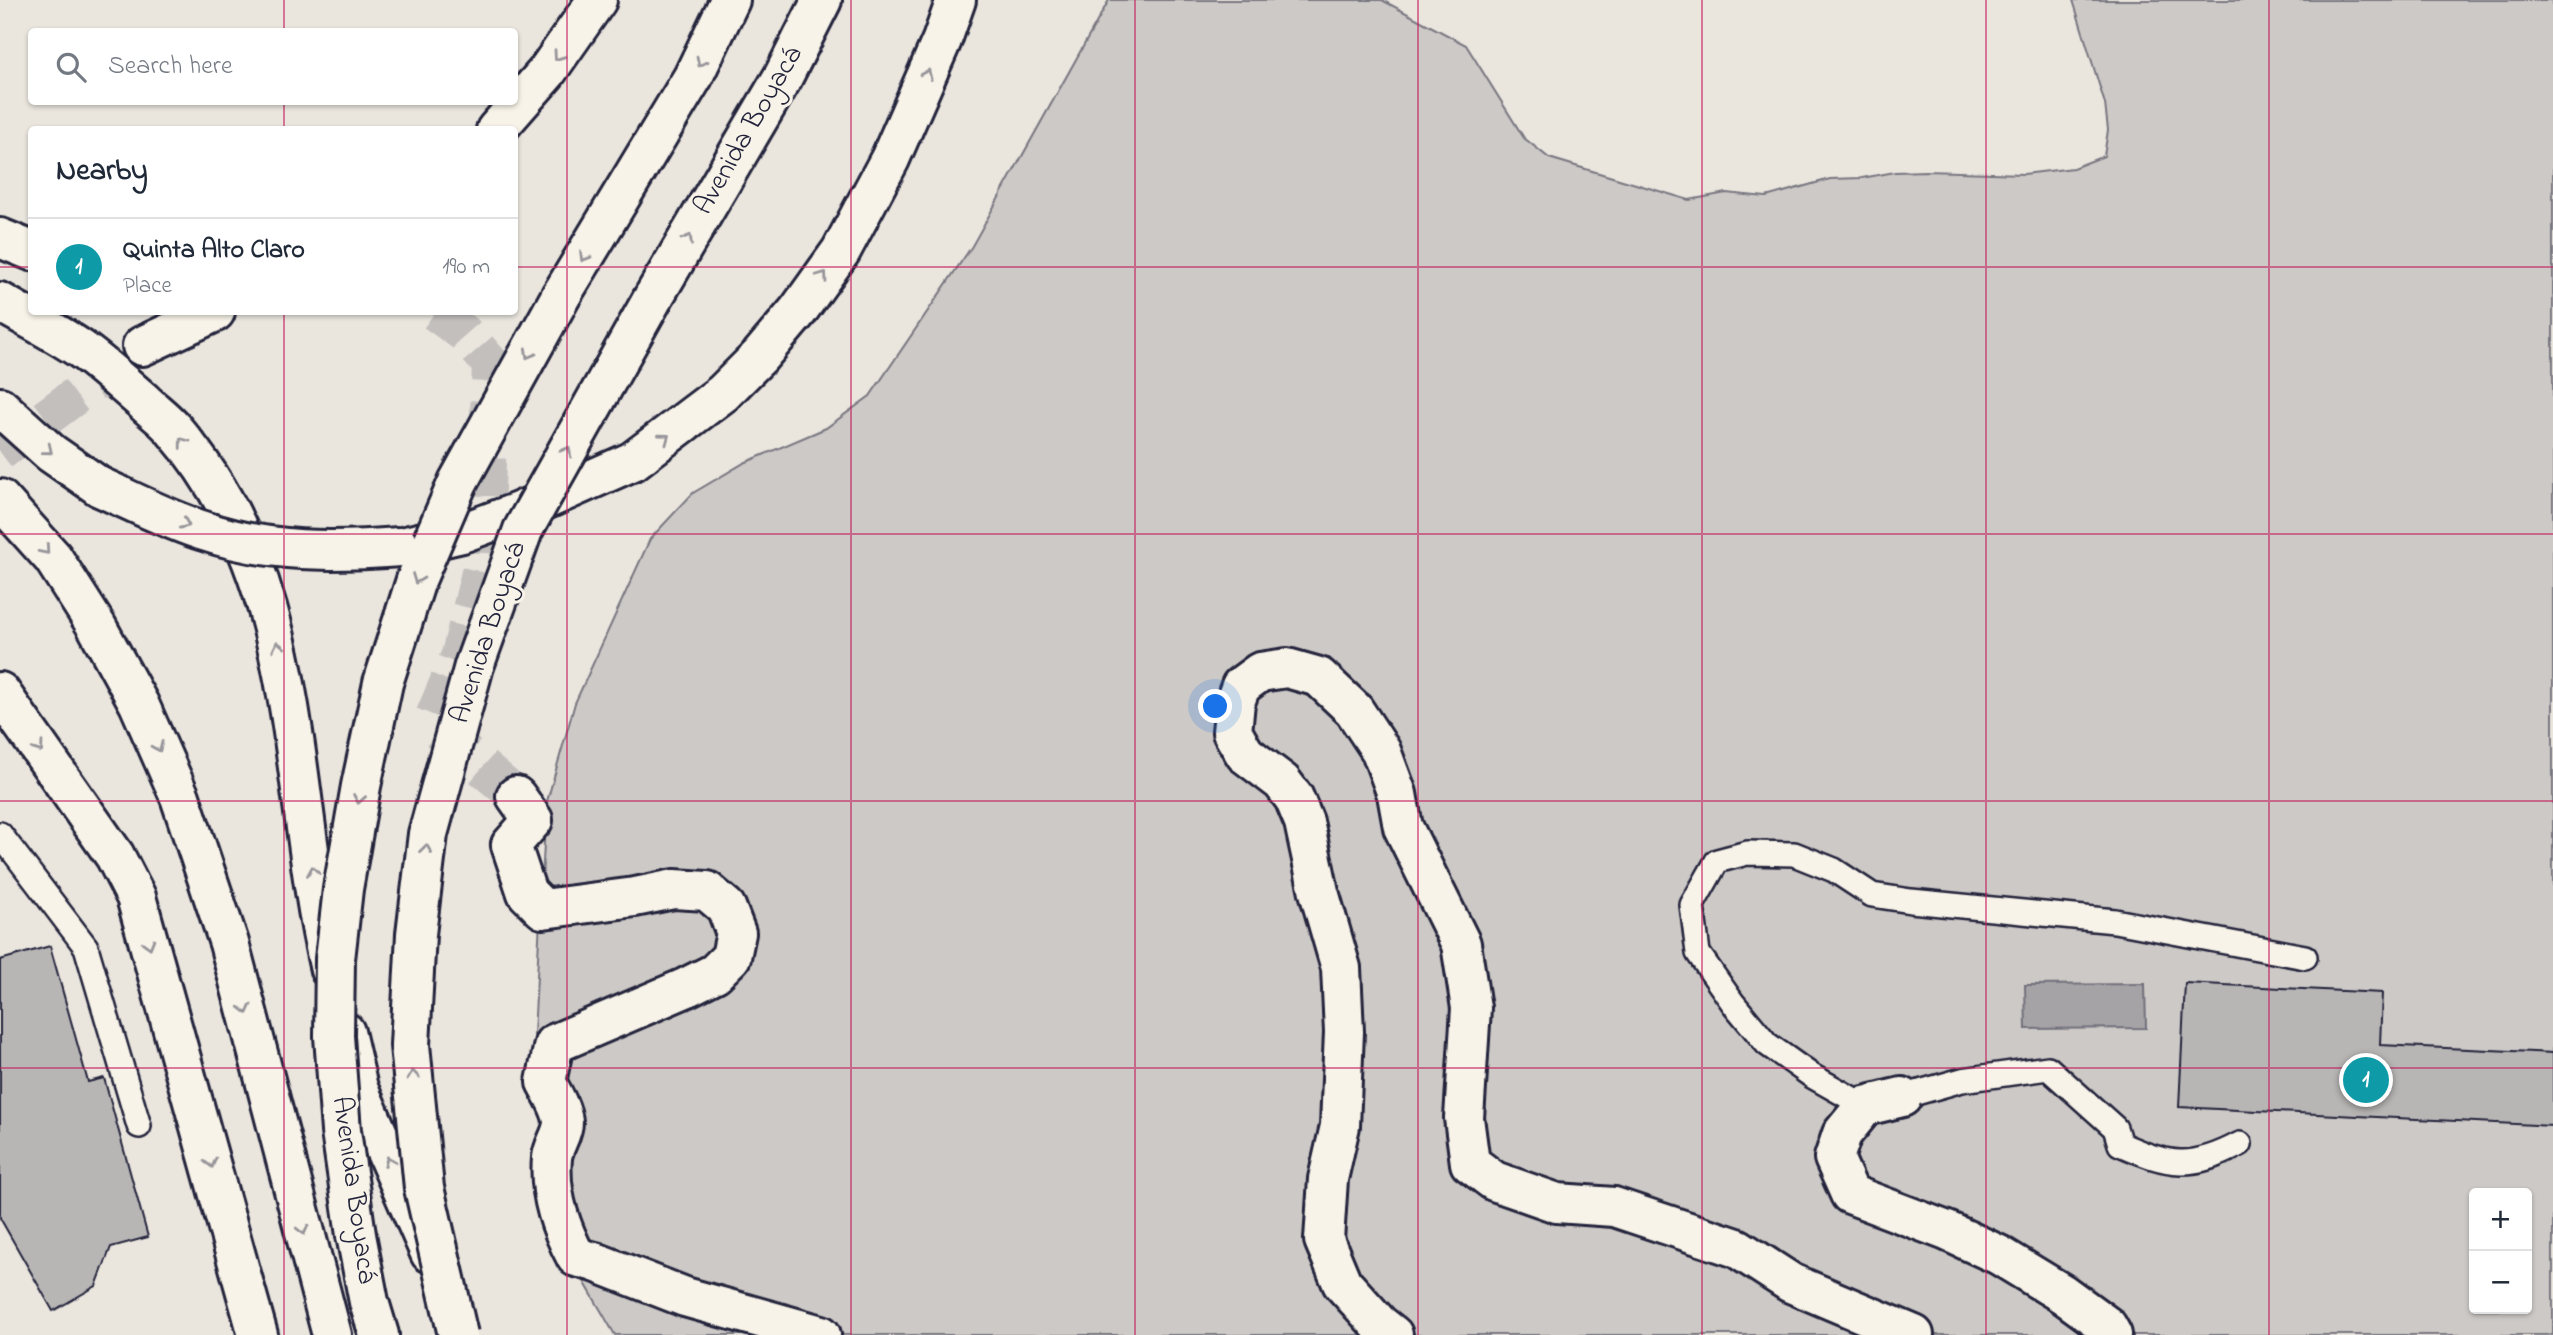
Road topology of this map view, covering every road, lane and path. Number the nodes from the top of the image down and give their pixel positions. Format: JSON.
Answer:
{"nodes":[{"id":1,"x":597,"y":0,"type":"edge"},
{"id":2,"x":730,"y":0,"type":"edge"},
{"id":3,"x":822,"y":0,"type":"edge"},
{"id":4,"x":956,"y":0,"type":"edge"},
{"id":5,"x":518,"y":105,"type":"edge"},
{"id":6,"x":518,"y":105,"type":"edge"},
{"id":7,"x":500,"y":126,"type":"edge"},
{"id":8,"x":0,"y":237,"type":"edge"},
{"id":9,"x":28,"y":249,"type":"edge"},
{"id":10,"x":0,"y":302,"type":"edge"},
{"id":11,"x":209,"y":315,"type":"edge"},
{"id":12,"x":142,"y":346,"type":"tunnel mouth"},
{"id":13,"x":0,"y":407,"type":"edge"},
{"id":14,"x":0,"y":499,"type":"edge"},
{"id":15,"x":0,"y":692,"type":"edge"},
{"id":16,"x":516,"y":796,"type":"tunnel mouth"},
{"id":17,"x":0,"y":834,"type":"edge"},
{"id":18,"x":2305,"y":957,"type":"dead end"},
{"id":19,"x":1902,"y":1097,"type":"joint"},
{"id":20,"x":1865,"y":1106,"type":"junction"},
{"id":21,"x":139,"y":1126,"type":"dead end"},
{"id":22,"x":2241,"y":1144,"type":"dead end"},
{"id":23,"x":258,"y":1335,"type":"edge"},
{"id":24,"x":332,"y":1335,"type":"edge"},
{"id":25,"x":379,"y":1335,"type":"edge"},
{"id":26,"x":458,"y":1335,"type":"edge"},
{"id":27,"x":466,"y":1335,"type":"edge"},
{"id":28,"x":821,"y":1335,"type":"edge"},
{"id":29,"x":1393,"y":1335,"type":"edge"},
{"id":30,"x":1914,"y":1335,"type":"edge"},
{"id":31,"x":2112,"y":1335,"type":"edge"}],
"edges":[{"from":1,"to":5,"type":"main road","one_way":true},
{"from":2,"to":25,"type":"main road","name":"Avenida Boyacá","one_way":true,"bridge":true},
{"from":26,"to":3,"type":"main road","name":"Avenida Boyacá","one_way":true,"bridge":true},
{"from":13,"to":4,"type":"main road","one_way":true,"bridge":true},
{"from":6,"to":7,"type":"main road","one_way":true},
{"from":8,"to":9,"type":"main road"},
{"from":27,"to":10,"type":"main road","one_way":true},
{"from":11,"to":12,"type":"main road"},
{"from":14,"to":24,"type":"main road","one_way":true},
{"from":15,"to":23,"type":"main road","one_way":true},
{"from":16,"to":28,"type":"main road"},
{"from":17,"to":21,"type":"lane"},
{"from":18,"to":20,"type":"lane"},
{"from":19,"to":20,"type":"main road"},
{"from":19,"to":22,"type":"lane"},
{"from":20,"to":31,"type":"main road"},
{"from":29,"to":30,"type":"main road"}]}
